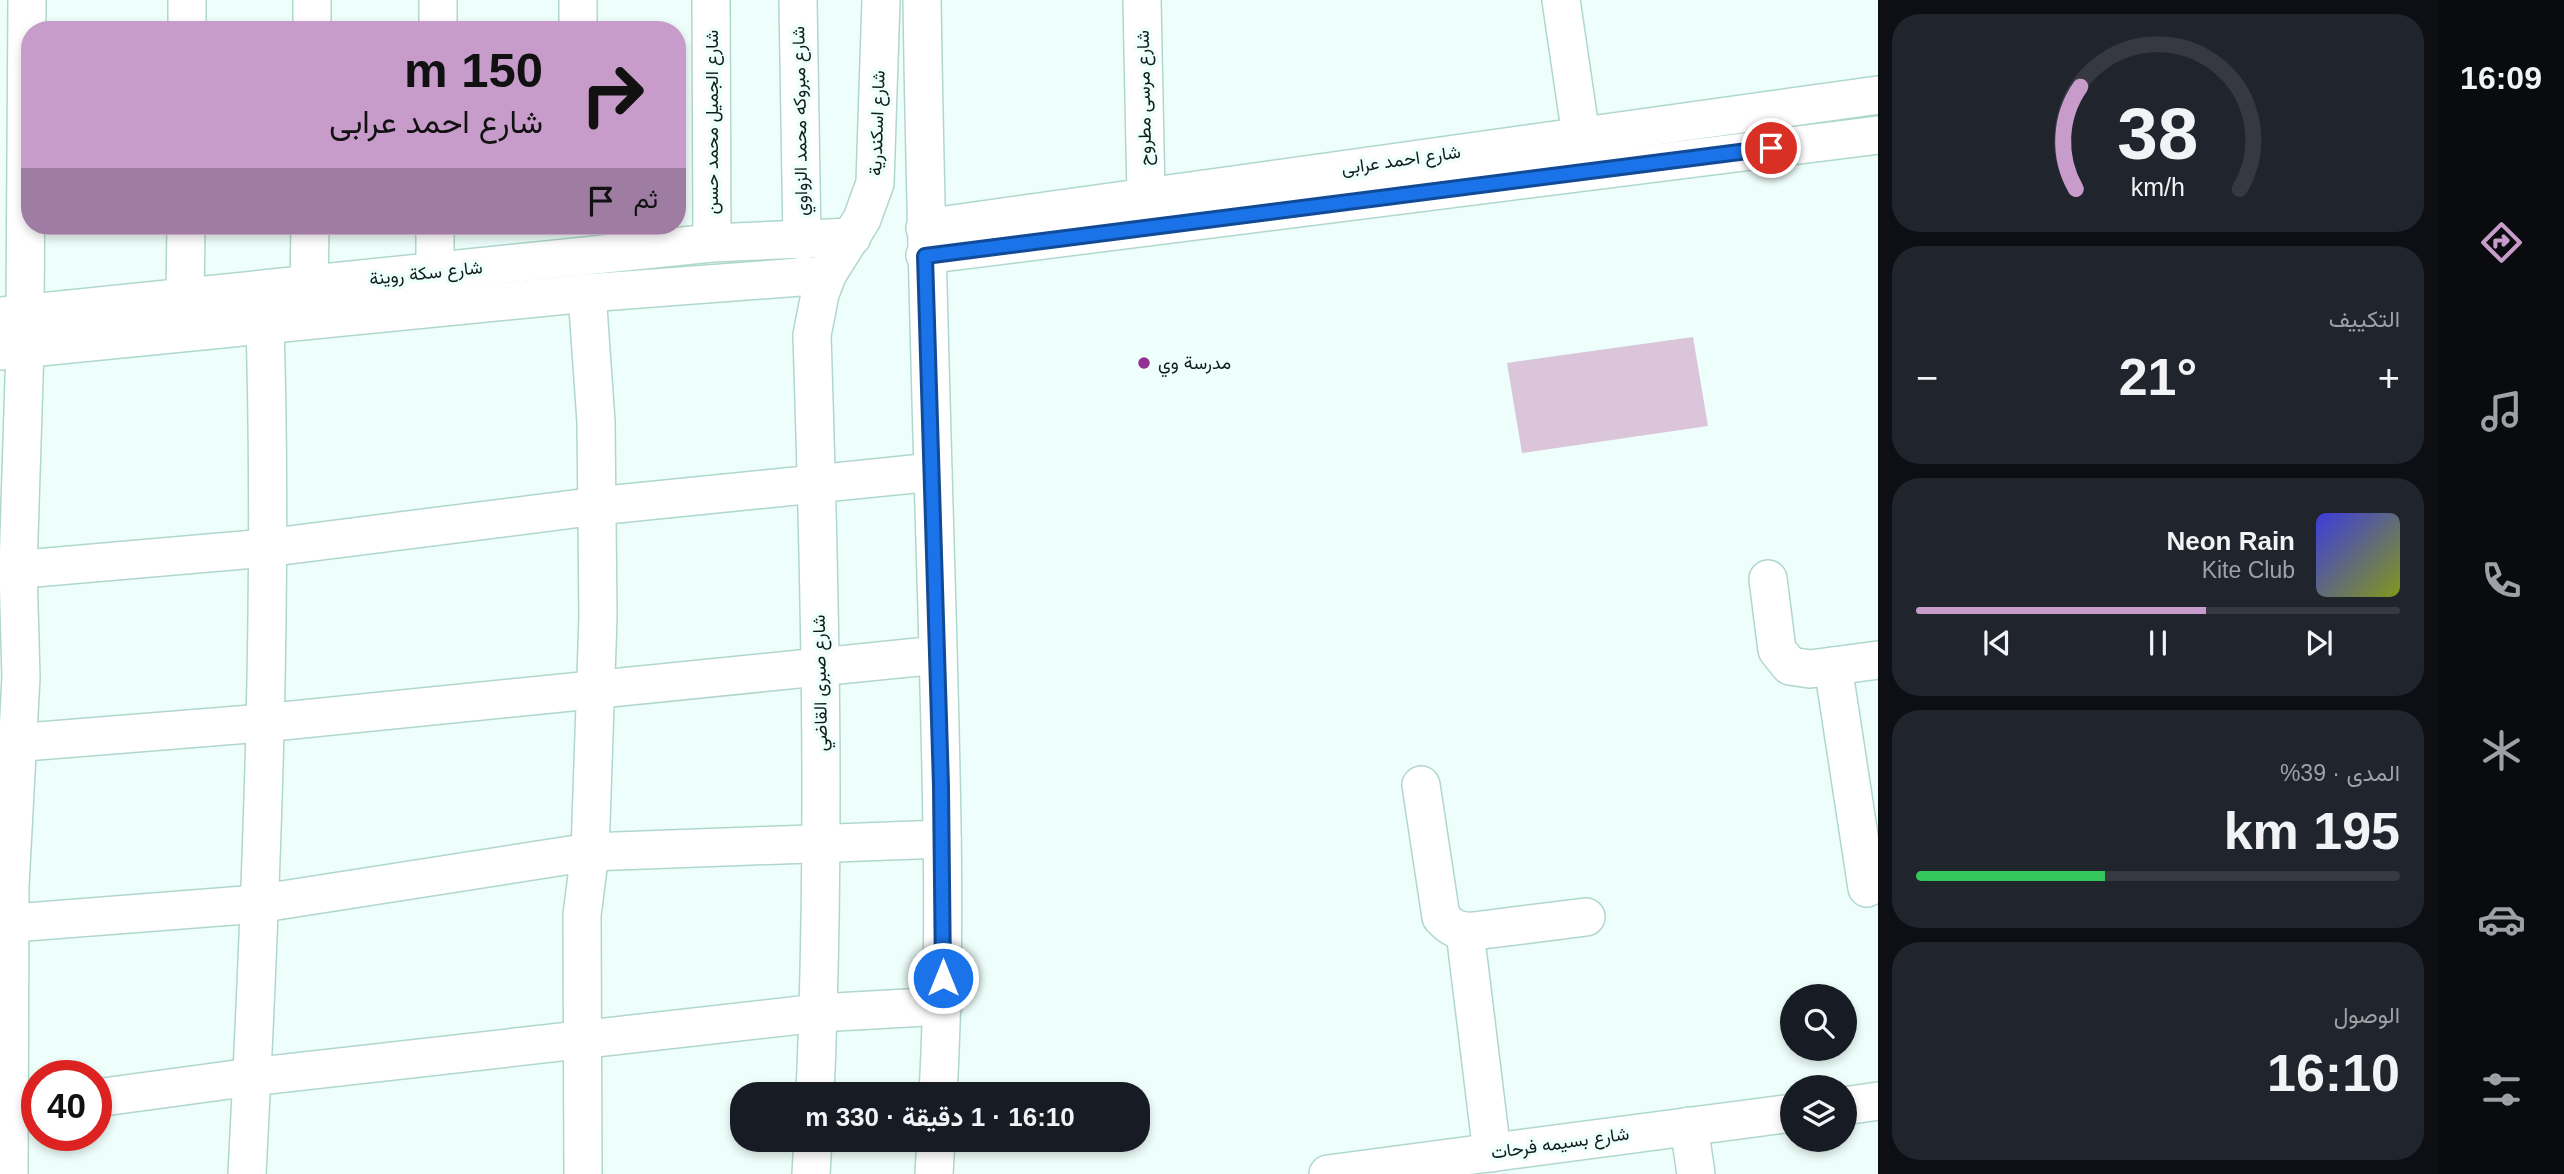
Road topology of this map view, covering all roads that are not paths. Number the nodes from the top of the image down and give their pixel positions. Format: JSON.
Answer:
{"nodes":[{"id":1,"x":27,"y":0,"type":"edge"},
{"id":2,"x":187,"y":0,"type":"edge"},
{"id":3,"x":312,"y":0,"type":"edge"},
{"id":4,"x":438,"y":0,"type":"edge"},
{"id":5,"x":578,"y":0,"type":"edge"},
{"id":6,"x":711,"y":0,"type":"edge"},
{"id":7,"x":798,"y":0,"type":"edge"},
{"id":8,"x":881,"y":0,"type":"edge"},
{"id":9,"x":922,"y":0,"type":"edge"},
{"id":10,"x":1142,"y":0,"type":"edge"},
{"id":11,"x":1560,"y":0,"type":"edge"},
{"id":12,"x":26,"y":21,"type":"edge"},
{"id":13,"x":187,"y":21,"type":"edge"},
{"id":14,"x":312,"y":21,"type":"edge"},
{"id":15,"x":438,"y":21,"type":"edge"},
{"id":16,"x":578,"y":21,"type":"edge"},
{"id":17,"x":1878,"y":94,"type":"edge"},
{"id":18,"x":1878,"y":135,"type":"edge"},
{"id":19,"x":1581,"y":136,"type":"junction"},
{"id":20,"x":21,"y":142,"type":"edge"},
{"id":21,"x":1146,"y":196,"type":"junction"},
{"id":22,"x":1206,"y":204,"type":"junction"},
{"id":23,"x":186,"y":235,"type":"edge"},
{"id":24,"x":310,"y":235,"type":"edge"},
{"id":25,"x":435,"y":235,"type":"edge"},
{"id":26,"x":852,"y":237,"type":"junction"},
{"id":27,"x":583,"y":241,"type":"edge"},
{"id":28,"x":802,"y":241,"type":"junction"},
{"id":29,"x":925,"y":242,"type":"junction"},
{"id":30,"x":712,"y":243,"type":"junction"},
{"id":31,"x":435,"y":272,"type":"junction"},
{"id":32,"x":827,"y":275,"type":"junction"},
{"id":33,"x":309,"y":286,"type":"junction"},
{"id":34,"x":264,"y":291,"type":"junction"},
{"id":35,"x":587,"y":293,"type":"junction"},
{"id":36,"x":185,"y":299,"type":"junction"},
{"id":37,"x":435,"y":309,"type":"junction"},
{"id":38,"x":265,"y":327,"type":"junction"},
{"id":39,"x":13,"y":332,"type":"edge"},
{"id":40,"x":933,"y":472,"type":"junction"},
{"id":41,"x":817,"y":482,"type":"junction"},
{"id":42,"x":597,"y":506,"type":"junction"},
{"id":43,"x":266,"y":548,"type":"junction"},
{"id":44,"x":9,"y":570,"type":"edge"},
{"id":45,"x":1768,"y":579,"type":"dead end"},
{"id":46,"x":938,"y":655,"type":"junction"},
{"id":47,"x":1878,"y":660,"type":"edge"},
{"id":48,"x":821,"y":664,"type":"junction"},
{"id":49,"x":1833,"y":667,"type":"junction"},
{"id":50,"x":595,"y":688,"type":"junction"},
{"id":51,"x":263,"y":723,"type":"junction"},
{"id":52,"x":8,"y":743,"type":"edge"},
{"id":53,"x":1421,"y":785,"type":"dead end"},
{"id":54,"x":942,"y":839,"type":"junction"},
{"id":55,"x":1869,"y":841,"type":"edge"},
{"id":56,"x":821,"y":845,"type":"junction"},
{"id":57,"x":590,"y":852,"type":"junction"},
{"id":58,"x":1867,"y":888,"type":"dead end"},
{"id":59,"x":257,"y":904,"type":"junction"},
{"id":60,"x":1586,"y":917,"type":"dead end"},
{"id":61,"x":5,"y":924,"type":"edge"},
{"id":62,"x":1465,"y":932,"type":"junction"},
{"id":63,"x":943,"y":1006,"type":"junction"},
{"id":64,"x":818,"y":1013,"type":"junction"},
{"id":65,"x":582,"y":1041,"type":"junction"},
{"id":66,"x":251,"y":1077,"type":"junction"},
{"id":67,"x":815,"y":1082,"type":"edge"},
{"id":68,"x":939,"y":1082,"type":"edge"},
{"id":69,"x":112,"y":1096,"type":"edge"},
{"id":70,"x":1878,"y":1101,"type":"edge"},
{"id":71,"x":1857,"y":1104,"type":"edge"},
{"id":72,"x":15,"y":1108,"type":"edge"},
{"id":73,"x":1780,"y":1115,"type":"edge"},
{"id":74,"x":1689,"y":1126,"type":"junction"},
{"id":75,"x":812,"y":1152,"type":"edge"},
{"id":76,"x":935,"y":1152,"type":"edge"},
{"id":77,"x":1489,"y":1160,"type":"edge"},
{"id":78,"x":9,"y":1174,"type":"edge"},
{"id":79,"x":247,"y":1174,"type":"edge"},
{"id":80,"x":583,"y":1174,"type":"edge"},
{"id":81,"x":811,"y":1174,"type":"edge"},
{"id":82,"x":934,"y":1174,"type":"edge"},
{"id":83,"x":1328,"y":1174,"type":"edge"},
{"id":84,"x":1696,"y":1174,"type":"edge"}],
"edges":[{"from":1,"to":12,"type":"street"},
{"from":2,"to":13,"type":"street"},
{"from":3,"to":14,"type":"street"},
{"from":4,"to":15,"type":"street"},
{"from":5,"to":16,"type":"street"},
{"from":6,"to":30,"type":"street","name":"شارع الجميل محمد حسن"},
{"from":7,"to":28,"type":"street","name":"شارع مبروكه محمد الزواوي"},
{"from":8,"to":26,"type":"street","name":"شارع اسكندرية"},
{"from":9,"to":29,"type":"street"},
{"from":10,"to":21,"type":"street","name":"شارع مرسى مطروح"},
{"from":11,"to":19,"type":"street"},
{"from":17,"to":19,"type":"street","name":"شارع احمد عرابى"},
{"from":18,"to":22,"type":"street","name":"شارع احمد عرابى"},
{"from":19,"to":22,"type":"street","name":"شارع احمد عرابى"},
{"from":20,"to":39,"type":"street"},
{"from":21,"to":22,"type":"street","name":"شارع احمد عرابى"},
{"from":21,"to":29,"type":"street","name":"شارع احمد عرابى"},
{"from":22,"to":29,"type":"street","name":"شارع احمد عرابى"},
{"from":23,"to":36,"type":"street"},
{"from":24,"to":33,"type":"street"},
{"from":25,"to":31,"type":"street"},
{"from":26,"to":28,"type":"street","name":"شارع سكة روينة"},
{"from":26,"to":32,"type":"street","name":"شارع اسكندرية"},
{"from":27,"to":30,"type":"street","name":"شارع سكة روينة"},
{"from":27,"to":31,"type":"street","name":"شارع سكة روينة"},
{"from":28,"to":30,"type":"street","name":"شارع سكة روينة"},
{"from":29,"to":40,"type":"street"},
{"from":31,"to":33,"type":"street","name":"شارع سكة روينة"},
{"from":31,"to":37,"type":"street"},
{"from":32,"to":35,"type":"street","name":"شارع سكة روينة"},
{"from":32,"to":41,"type":"street","name":"شارع صبرى القاضي"},
{"from":33,"to":34,"type":"street","name":"شارع سكة روينة"},
{"from":34,"to":36,"type":"street","name":"شارع سكة روينة"},
{"from":34,"to":38,"type":"street"},
{"from":35,"to":37,"type":"street","name":"شارع سكة روينة"},
{"from":35,"to":42,"type":"street"},
{"from":36,"to":39,"type":"street","name":"شارع سكة روينة"},
{"from":37,"to":38,"type":"street","name":"شارع سكة روينة"},
{"from":38,"to":39,"type":"street","name":"شارع سكة روينة"},
{"from":38,"to":43,"type":"street"},
{"from":39,"to":44,"type":"street"},
{"from":40,"to":41,"type":"street"},
{"from":40,"to":46,"type":"street"},
{"from":41,"to":42,"type":"street"},
{"from":41,"to":48,"type":"street","name":"شارع صبرى القاضي"},
{"from":42,"to":43,"type":"street"},
{"from":42,"to":50,"type":"street"},
{"from":43,"to":44,"type":"street"},
{"from":43,"to":51,"type":"street"},
{"from":44,"to":52,"type":"street"},
{"from":45,"to":49,"type":"street"},
{"from":46,"to":48,"type":"street"},
{"from":46,"to":54,"type":"street"},
{"from":47,"to":49,"type":"street"},
{"from":48,"to":50,"type":"street"},
{"from":48,"to":56,"type":"street","name":"شارع صبرى القاضي"},
{"from":49,"to":55,"type":"street"},
{"from":50,"to":51,"type":"street"},
{"from":50,"to":57,"type":"street"},
{"from":51,"to":52,"type":"street"},
{"from":51,"to":59,"type":"street"},
{"from":52,"to":61,"type":"street"},
{"from":53,"to":62,"type":"street"},
{"from":54,"to":56,"type":"street"},
{"from":54,"to":63,"type":"street"},
{"from":55,"to":58,"type":"street"},
{"from":56,"to":57,"type":"street"},
{"from":56,"to":64,"type":"street","name":"شارع صبرى القاضي"},
{"from":57,"to":59,"type":"street"},
{"from":57,"to":65,"type":"street"},
{"from":59,"to":61,"type":"street"},
{"from":59,"to":66,"type":"street"},
{"from":60,"to":62,"type":"street"},
{"from":61,"to":72,"type":"street"},
{"from":62,"to":77,"type":"street"},
{"from":63,"to":64,"type":"street"},
{"from":63,"to":68,"type":"street"},
{"from":64,"to":65,"type":"street"},
{"from":64,"to":67,"type":"street","name":"شارع صبرى القاضي"},
{"from":65,"to":66,"type":"street"},
{"from":65,"to":80,"type":"street"},
{"from":66,"to":69,"type":"street"},
{"from":66,"to":79,"type":"street"},
{"from":70,"to":71,"type":"street"},
{"from":72,"to":78,"type":"street"},
{"from":73,"to":74,"type":"street","name":"شارع بسيمه فرحات"},
{"from":74,"to":77,"type":"street","name":"شارع بسيمه فرحات"},
{"from":74,"to":84,"type":"street"},
{"from":75,"to":81,"type":"street"},
{"from":76,"to":82,"type":"street"},
{"from":77,"to":83,"type":"street","name":"شارع بسيمه فرحات"}]}
